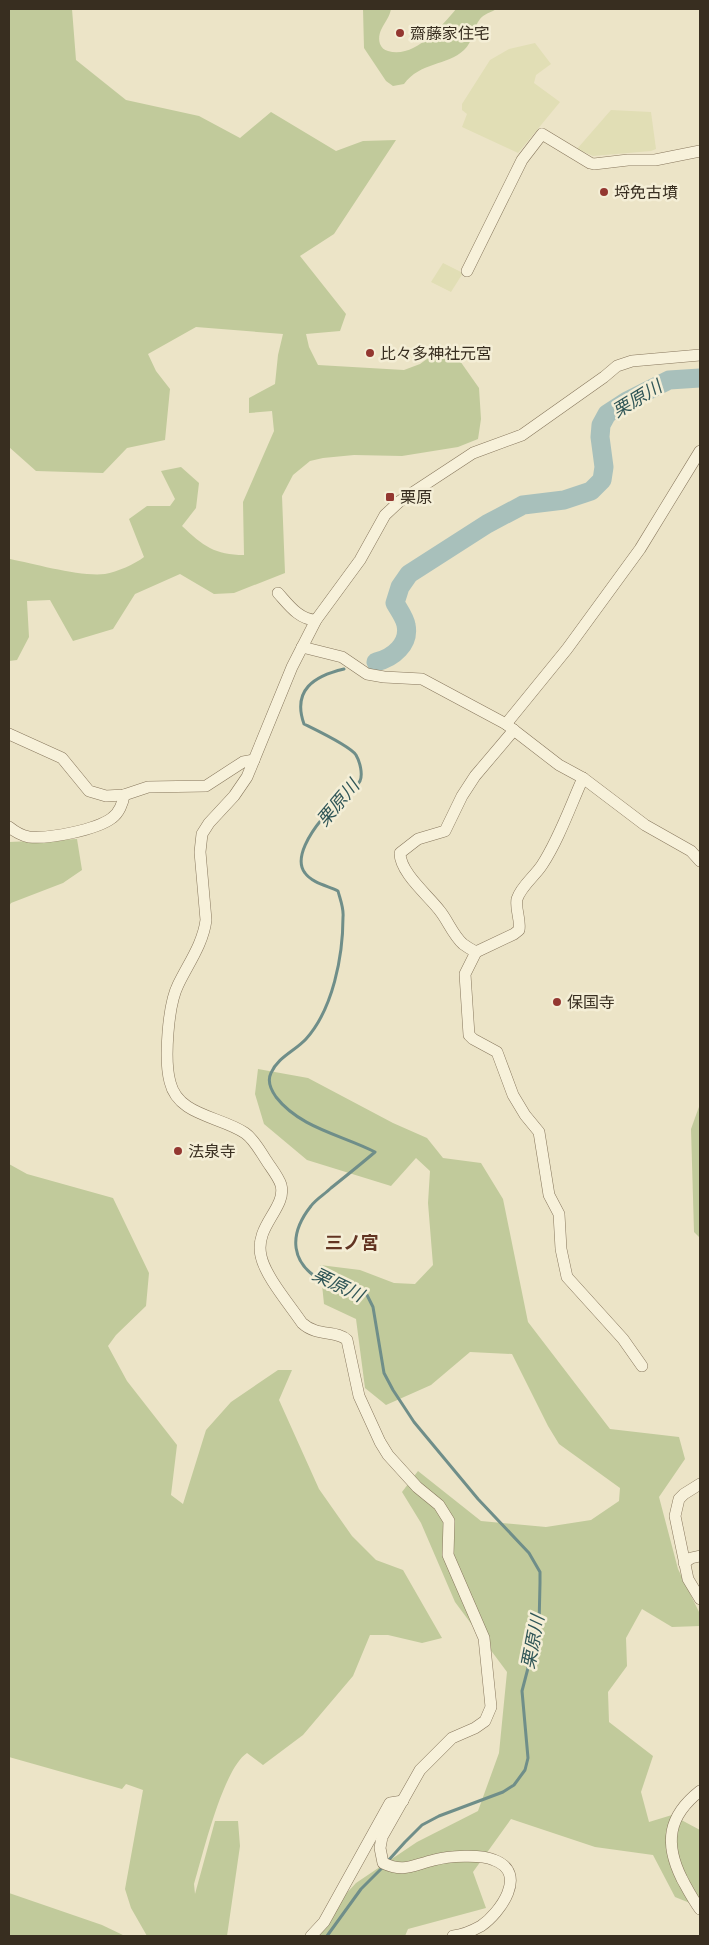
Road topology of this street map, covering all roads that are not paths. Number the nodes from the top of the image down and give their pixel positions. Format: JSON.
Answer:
{"nodes":[{"id":1,"x":700,"y":151,"type":"edge"},
{"id":2,"x":467,"y":270,"type":"dead end"},
{"id":3,"x":700,"y":354,"type":"edge"},
{"id":4,"x":699,"y":457,"type":"edge"},
{"id":5,"x":278,"y":593,"type":"dead end"},
{"id":6,"x":316,"y":620,"type":"junction"},
{"id":7,"x":302,"y":647,"type":"junction"},
{"id":8,"x":510,"y":727,"type":"junction"},
{"id":9,"x":9,"y":734,"type":"edge"},
{"id":10,"x":254,"y":760,"type":"junction"},
{"id":11,"x":583,"y":778,"type":"junction"},
{"id":12,"x":124,"y":795,"type":"junction"},
{"id":13,"x":9,"y":827,"type":"edge"},
{"id":14,"x":700,"y":861,"type":"edge"},
{"id":15,"x":476,"y":952,"type":"junction"},
{"id":16,"x":642,"y":1366,"type":"dead end"},
{"id":17,"x":700,"y":1484,"type":"edge"},
{"id":18,"x":700,"y":1556,"type":"edge"},
{"id":19,"x":684,"y":1563,"type":"junction"},
{"id":20,"x":700,"y":1599,"type":"edge"},
{"id":21,"x":700,"y":1791,"type":"edge"},
{"id":22,"x":403,"y":1801,"type":"junction"},
{"id":23,"x":700,"y":1909,"type":"edge"},
{"id":24,"x":311,"y":1936,"type":"edge"},
{"id":25,"x":453,"y":1936,"type":"edge"}],
"edges":[{"from":1,"to":2,"type":"street"},
{"from":3,"to":6,"type":"street"},
{"from":4,"to":8,"type":"street"},
{"from":5,"to":6,"type":"street"},
{"from":6,"to":7,"type":"street"},
{"from":7,"to":8,"type":"street"},
{"from":7,"to":10,"type":"street"},
{"from":8,"to":11,"type":"street"},
{"from":8,"to":15,"type":"street"},
{"from":9,"to":12,"type":"street"},
{"from":10,"to":12,"type":"street"},
{"from":10,"to":22,"type":"street"},
{"from":11,"to":14,"type":"street"},
{"from":11,"to":15,"type":"street"},
{"from":12,"to":13,"type":"street"},
{"from":15,"to":16,"type":"street"},
{"from":17,"to":19,"type":"street"},
{"from":18,"to":19,"type":"street"},
{"from":19,"to":20,"type":"street"},
{"from":21,"to":23,"type":"street"},
{"from":22,"to":24,"type":"street"},
{"from":22,"to":25,"type":"street"}]}
